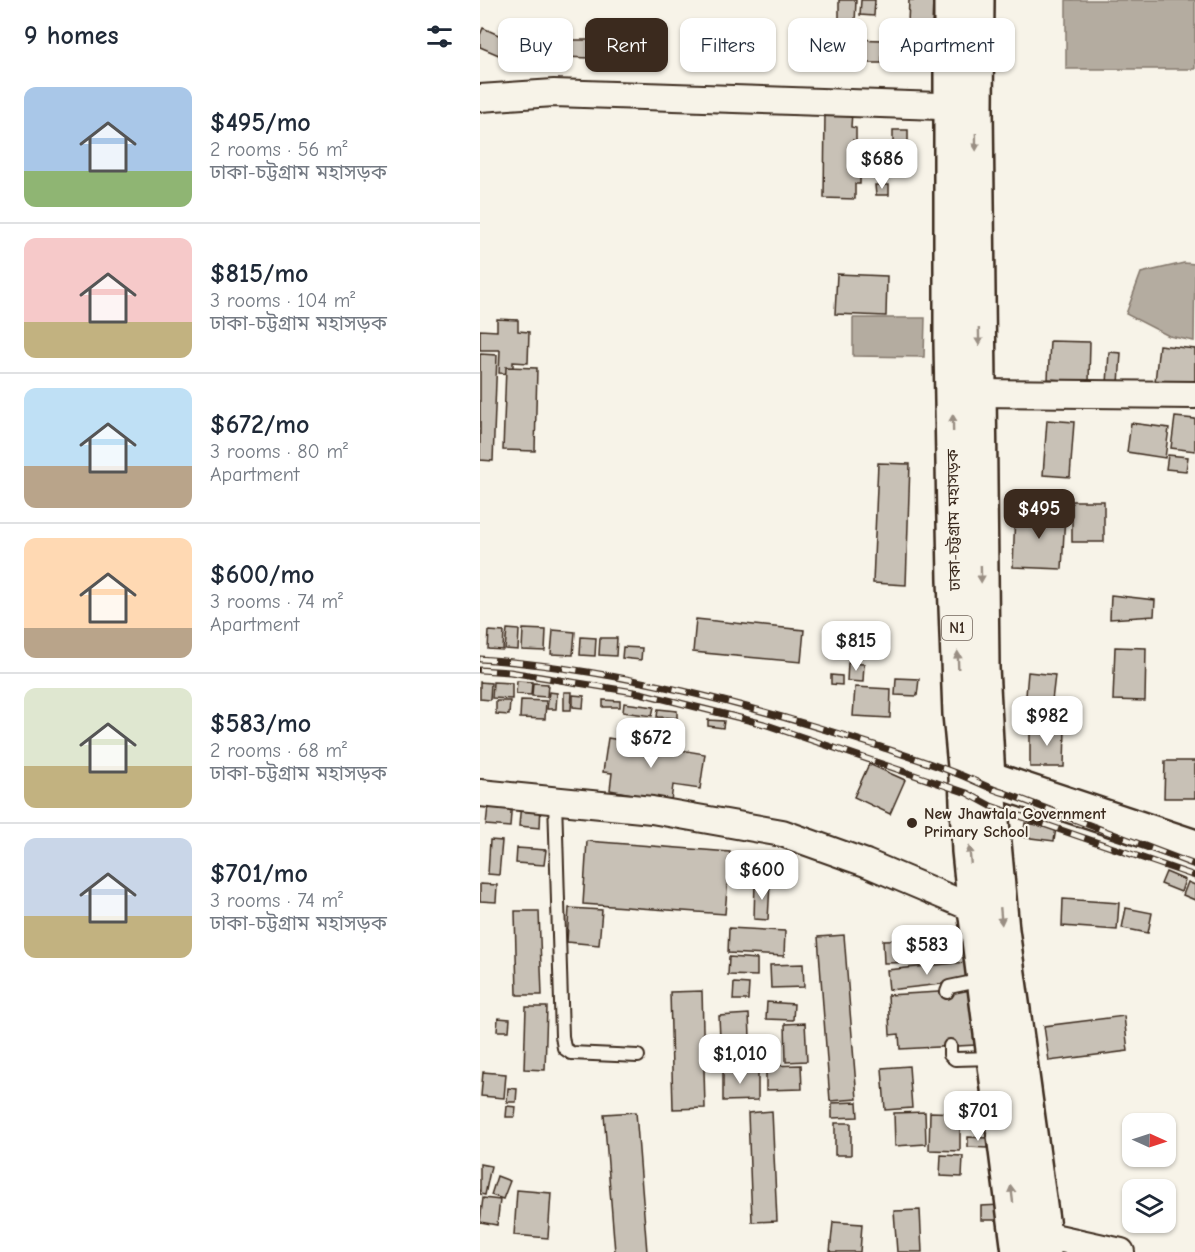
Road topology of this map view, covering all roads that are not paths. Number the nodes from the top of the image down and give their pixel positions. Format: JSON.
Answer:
{"nodes":[{"id":1,"x":951,"y":0,"type":"edge"},
{"id":2,"x":977,"y":0,"type":"edge"},
{"id":3,"x":480,"y":98,"type":"edge"},
{"id":4,"x":963,"y":107,"type":"junction"},
{"id":5,"x":980,"y":393,"type":"junction"},
{"id":6,"x":1195,"y":395,"type":"edge"},
{"id":7,"x":988,"y":778,"type":"junction"},
{"id":8,"x":480,"y":793,"type":"edge"},
{"id":9,"x":555,"y":800,"type":"junction"},
{"id":10,"x":1195,"y":847,"type":"edge"},
{"id":11,"x":975,"y":909,"type":"junction"},
{"id":12,"x":985,"y":980,"type":"junction"},
{"id":13,"x":947,"y":992,"type":"dead end"},
{"id":14,"x":950,"y":1046,"type":"dead end"},
{"id":15,"x":638,"y":1056,"type":"dead end"},
{"id":16,"x":994,"y":1058,"type":"junction"},
{"id":17,"x":1036,"y":1246,"type":"edge"},
{"id":18,"x":1121,"y":1252,"type":"edge"}],
"edges":[{"from":1,"to":4,"type":"main road","name":"ঢাকা-চট্টগ্রাম মহাসড়ক","number":"N1"},
{"from":2,"to":4,"type":"main road","name":"ঢাকা-চট্টগ্রাম মহাসড়ক","number":"N1"},
{"from":3,"to":4,"type":"street"},
{"from":4,"to":5,"type":"main road","name":"ঢাকা-চট্টগ্রাম মহাসড়ক","number":"N1","one_way":true},
{"from":11,"to":4,"type":"main road","name":"ঢাকা-চট্টগ্রাম মহাসড়ক","number":"N1","one_way":true},
{"from":5,"to":6,"type":"street"},
{"from":5,"to":7,"type":"main road","name":"ঢাকা-চট্টগ্রাম মহাসড়ক","number":"N1","one_way":true},
{"from":7,"to":10,"type":"main road"},
{"from":7,"to":17,"type":"main road","name":"ঢাকা-চট্টগ্রাম মহাসড়ক","number":"N1","one_way":true},
{"from":8,"to":9,"type":"street"},
{"from":9,"to":11,"type":"street"},
{"from":9,"to":15,"type":"lane"},
{"from":11,"to":12,"type":"main road","name":"ঢাকা-চট্টগ্রাম মহাসড়ক","number":"N1"},
{"from":12,"to":13,"type":"lane"},
{"from":12,"to":16,"type":"main road","name":"ঢাকা-চট্টগ্রাম মহাসড়ক","number":"N1"},
{"from":14,"to":16,"type":"lane"},
{"from":17,"to":16,"type":"main road","name":"ঢাকা-চট্টগ্রাম মহাসড়ক","number":"N1","one_way":true},
{"from":17,"to":18,"type":"street"}]}
